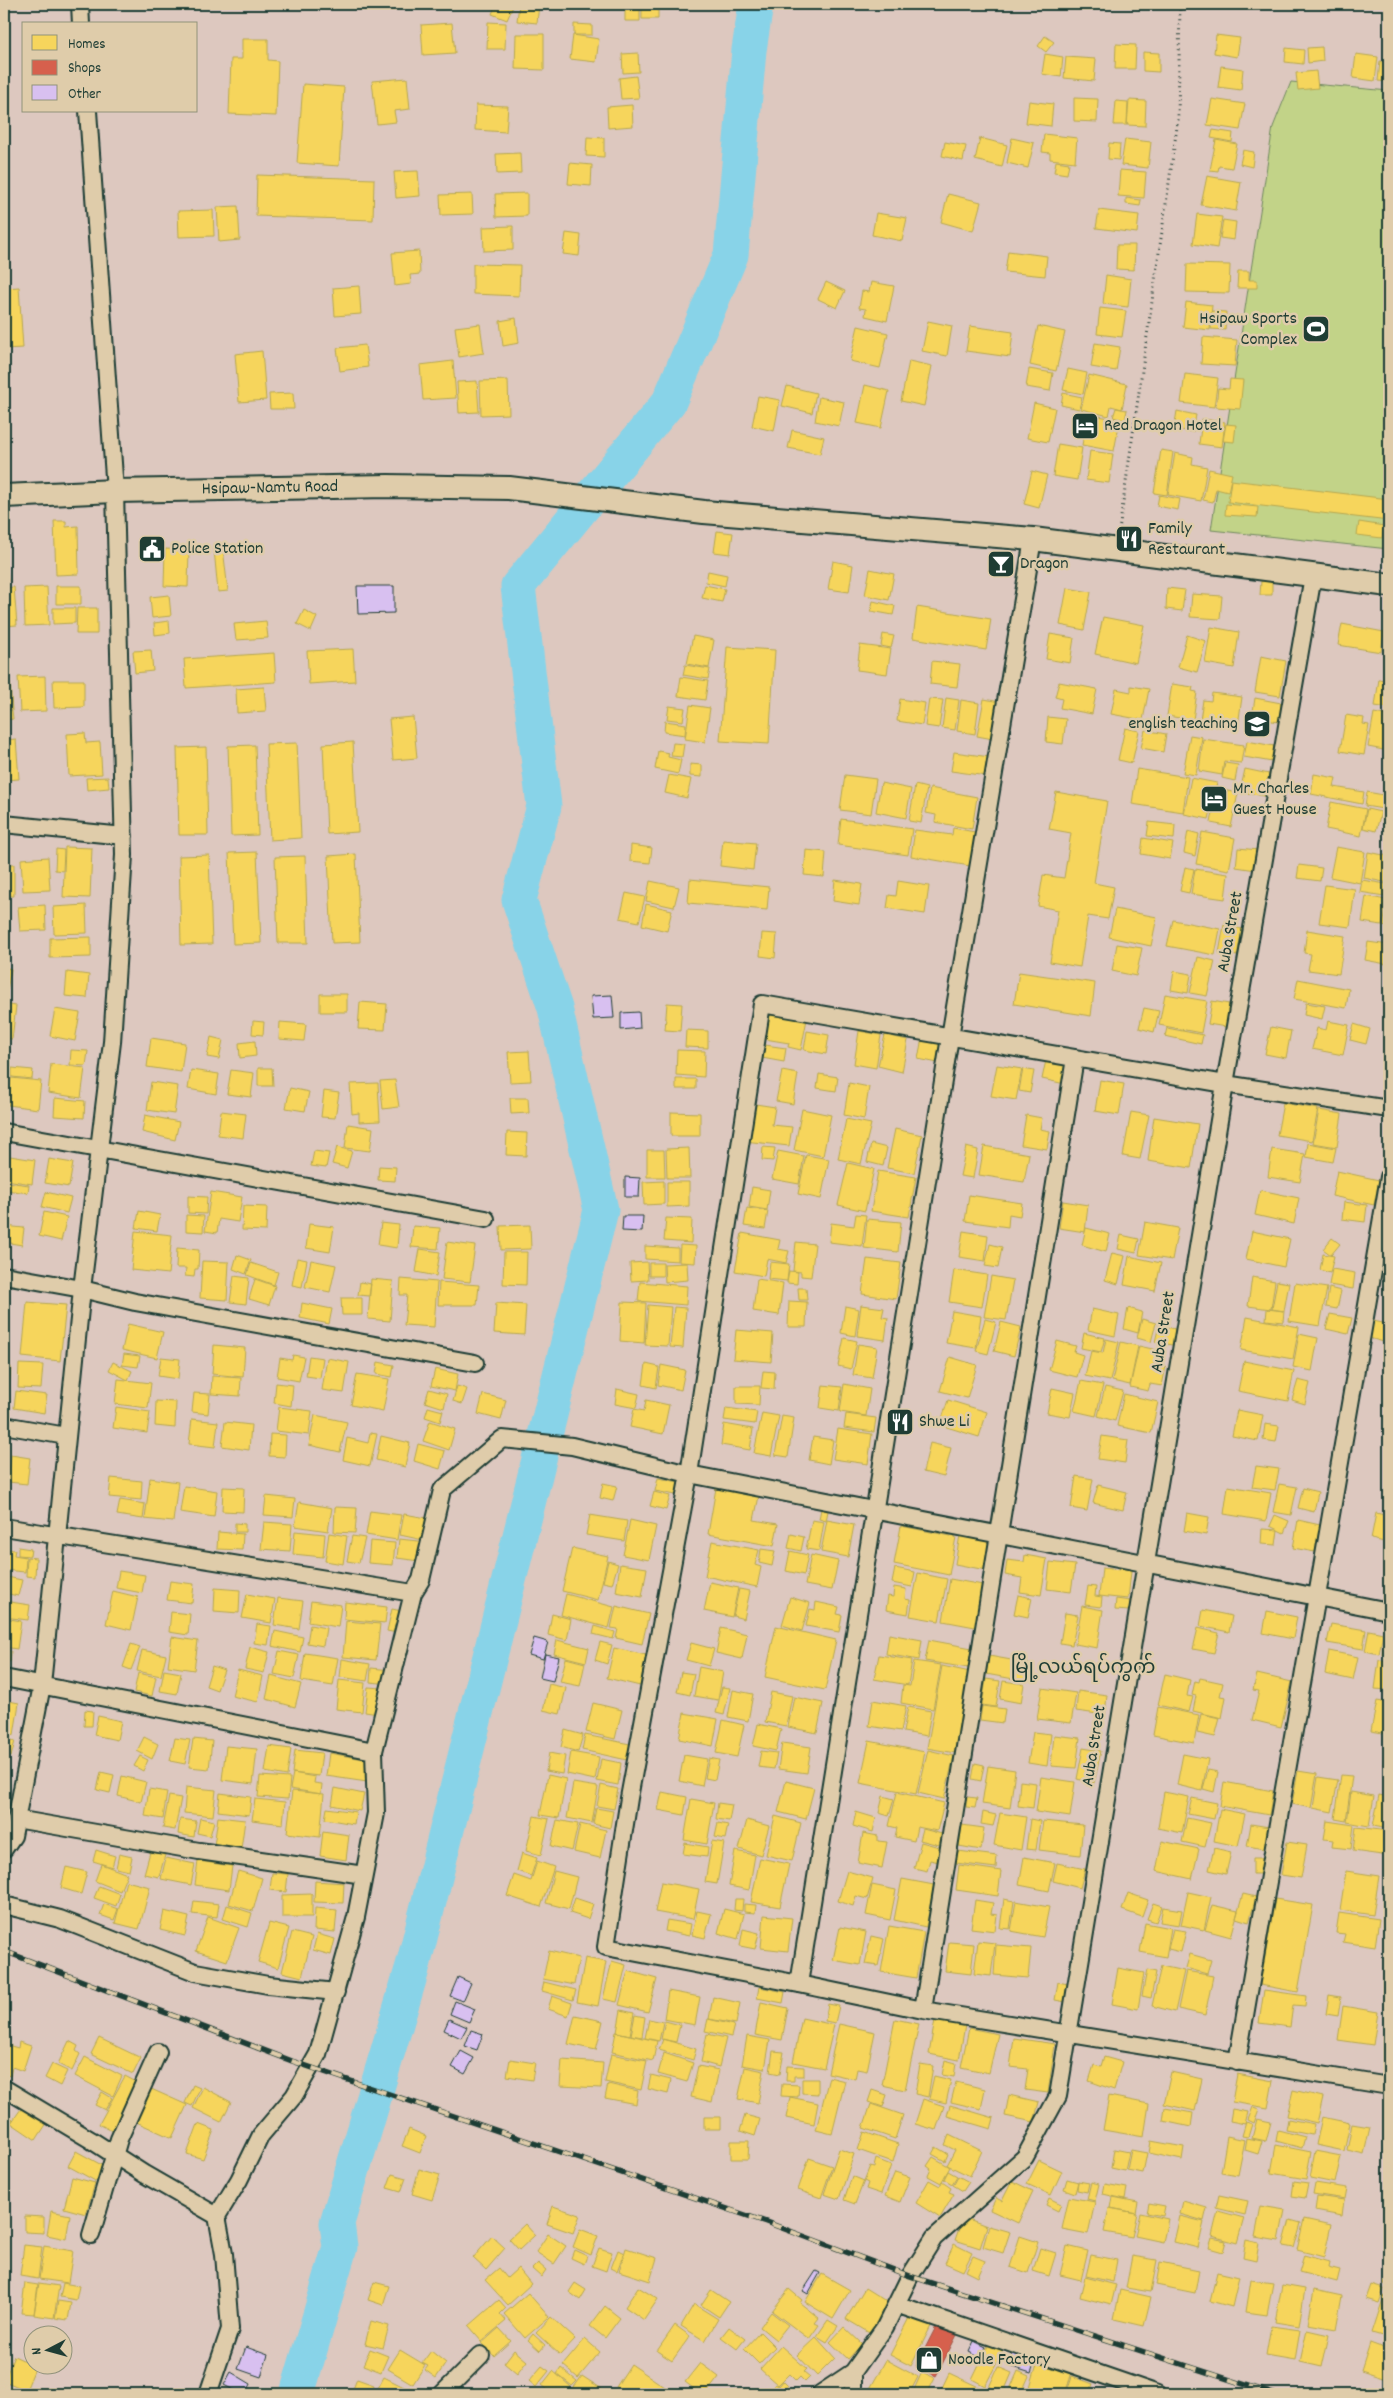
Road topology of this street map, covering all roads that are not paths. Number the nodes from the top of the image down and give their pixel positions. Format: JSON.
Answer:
{"nodes":[{"id":1,"x":80,"y":4,"type":"edge"},
{"id":2,"x":82,"y":22,"type":"edge"},
{"id":3,"x":88,"y":112,"type":"edge"},
{"id":4,"x":115,"y":491,"type":"junction"},
{"id":5,"x":4,"y":496,"type":"edge"},
{"id":6,"x":1033,"y":539,"type":"junction"},
{"id":7,"x":1313,"y":576,"type":"junction"},
{"id":8,"x":1389,"y":585,"type":"edge"},
{"id":9,"x":4,"y":824,"type":"edge"},
{"id":10,"x":124,"y":836,"type":"junction"},
{"id":11,"x":950,"y":1037,"type":"junction"},
{"id":12,"x":1075,"y":1058,"type":"junction"},
{"id":13,"x":1225,"y":1084,"type":"junction"},
{"id":14,"x":1389,"y":1109,"type":"edge"},
{"id":15,"x":4,"y":1132,"type":"edge"},
{"id":16,"x":100,"y":1148,"type":"junction"},
{"id":17,"x":1389,"y":1177,"type":"edge"},
{"id":18,"x":486,"y":1219,"type":"dead end"},
{"id":19,"x":4,"y":1275,"type":"edge"},
{"id":20,"x":82,"y":1289,"type":"junction"},
{"id":21,"x":475,"y":1363,"type":"dead end"},
{"id":22,"x":4,"y":1425,"type":"edge"},
{"id":23,"x":66,"y":1436,"type":"junction"},
{"id":24,"x":689,"y":1474,"type":"junction"},
{"id":25,"x":875,"y":1511,"type":"junction"},
{"id":26,"x":4,"y":1527,"type":"edge"},
{"id":27,"x":999,"y":1535,"type":"junction"},
{"id":28,"x":58,"y":1537,"type":"junction"},
{"id":29,"x":1146,"y":1564,"type":"junction"},
{"id":30,"x":413,"y":1594,"type":"junction"},
{"id":31,"x":1317,"y":1597,"type":"junction"},
{"id":32,"x":1389,"y":1611,"type":"edge"},
{"id":33,"x":4,"y":1678,"type":"edge"},
{"id":34,"x":42,"y":1685,"type":"junction"},
{"id":35,"x":374,"y":1751,"type":"junction"},
{"id":36,"x":16,"y":1819,"type":"junction"},
{"id":37,"x":4,"y":1849,"type":"edge"},
{"id":38,"x":364,"y":1875,"type":"junction"},
{"id":39,"x":4,"y":1905,"type":"edge"},
{"id":40,"x":799,"y":1984,"type":"junction"},
{"id":41,"x":336,"y":1992,"type":"junction"},
{"id":42,"x":923,"y":2010,"type":"junction"},
{"id":43,"x":1068,"y":2035,"type":"junction"},
{"id":44,"x":158,"y":2052,"type":"dead end"},
{"id":45,"x":1237,"y":2062,"type":"junction"},
{"id":46,"x":1389,"y":2086,"type":"edge"},
{"id":47,"x":4,"y":2088,"type":"edge"},
{"id":48,"x":116,"y":2156,"type":"junction"},
{"id":49,"x":217,"y":2216,"type":"junction"},
{"id":50,"x":91,"y":2235,"type":"dead end"},
{"id":51,"x":896,"y":2304,"type":"junction"},
{"id":52,"x":481,"y":2355,"type":"dead end"},
{"id":53,"x":854,"y":2372,"type":"junction"},
{"id":54,"x":208,"y":2394,"type":"edge"},
{"id":55,"x":442,"y":2394,"type":"edge"},
{"id":56,"x":820,"y":2394,"type":"edge"},
{"id":57,"x":853,"y":2394,"type":"edge"},
{"id":58,"x":1158,"y":2394,"type":"edge"}],
"edges":[{"from":1,"to":2,"type":"street"},
{"from":3,"to":4,"type":"street"},
{"from":4,"to":5,"type":"main road","name":"Hsipaw-Namtu Road"},
{"from":4,"to":6,"type":"main road","name":"Hsipaw-Namtu Road"},
{"from":4,"to":10,"type":"street"},
{"from":6,"to":7,"type":"main road","name":"Hsipaw-Namtu Road"},
{"from":6,"to":11,"type":"street"},
{"from":7,"to":8,"type":"main road","name":"Hsipaw-Namtu Road"},
{"from":7,"to":13,"type":"street","name":"Auba Street"},
{"from":9,"to":10,"type":"street"},
{"from":10,"to":16,"type":"street"},
{"from":11,"to":12,"type":"street"},
{"from":11,"to":24,"type":"street"},
{"from":11,"to":25,"type":"street"},
{"from":12,"to":13,"type":"street"},
{"from":12,"to":27,"type":"street"},
{"from":13,"to":14,"type":"street"},
{"from":13,"to":29,"type":"street","name":"Auba Street"},
{"from":15,"to":16,"type":"street"},
{"from":16,"to":18,"type":"street"},
{"from":16,"to":20,"type":"street"},
{"from":17,"to":31,"type":"street"},
{"from":19,"to":20,"type":"street"},
{"from":20,"to":21,"type":"street"},
{"from":20,"to":23,"type":"street"},
{"from":22,"to":23,"type":"street"},
{"from":23,"to":28,"type":"street"},
{"from":24,"to":25,"type":"street"},
{"from":24,"to":30,"type":"street"},
{"from":24,"to":40,"type":"street"},
{"from":25,"to":27,"type":"street"},
{"from":25,"to":40,"type":"street"},
{"from":26,"to":28,"type":"street"},
{"from":27,"to":29,"type":"street"},
{"from":27,"to":42,"type":"street"},
{"from":28,"to":30,"type":"street"},
{"from":28,"to":34,"type":"street"},
{"from":29,"to":31,"type":"street"},
{"from":29,"to":43,"type":"street","name":"Auba Street"},
{"from":30,"to":35,"type":"street"},
{"from":31,"to":32,"type":"street"},
{"from":31,"to":45,"type":"street"},
{"from":33,"to":34,"type":"street"},
{"from":34,"to":35,"type":"street"},
{"from":34,"to":36,"type":"street"},
{"from":35,"to":38,"type":"street"},
{"from":36,"to":37,"type":"street"},
{"from":36,"to":38,"type":"street"},
{"from":38,"to":41,"type":"street"},
{"from":39,"to":41,"type":"street"},
{"from":40,"to":42,"type":"street"},
{"from":41,"to":49,"type":"street"},
{"from":42,"to":43,"type":"street"},
{"from":43,"to":45,"type":"street"},
{"from":43,"to":51,"type":"street","name":"Auba Street"},
{"from":44,"to":48,"type":"street"},
{"from":45,"to":46,"type":"street"},
{"from":47,"to":48,"type":"street"},
{"from":48,"to":49,"type":"street"},
{"from":48,"to":50,"type":"street"},
{"from":49,"to":54,"type":"street"},
{"from":51,"to":53,"type":"street","name":"Auba Street"},
{"from":51,"to":58,"type":"street"},
{"from":52,"to":55,"type":"street"},
{"from":53,"to":56,"type":"street"},
{"from":53,"to":57,"type":"street"}]}
